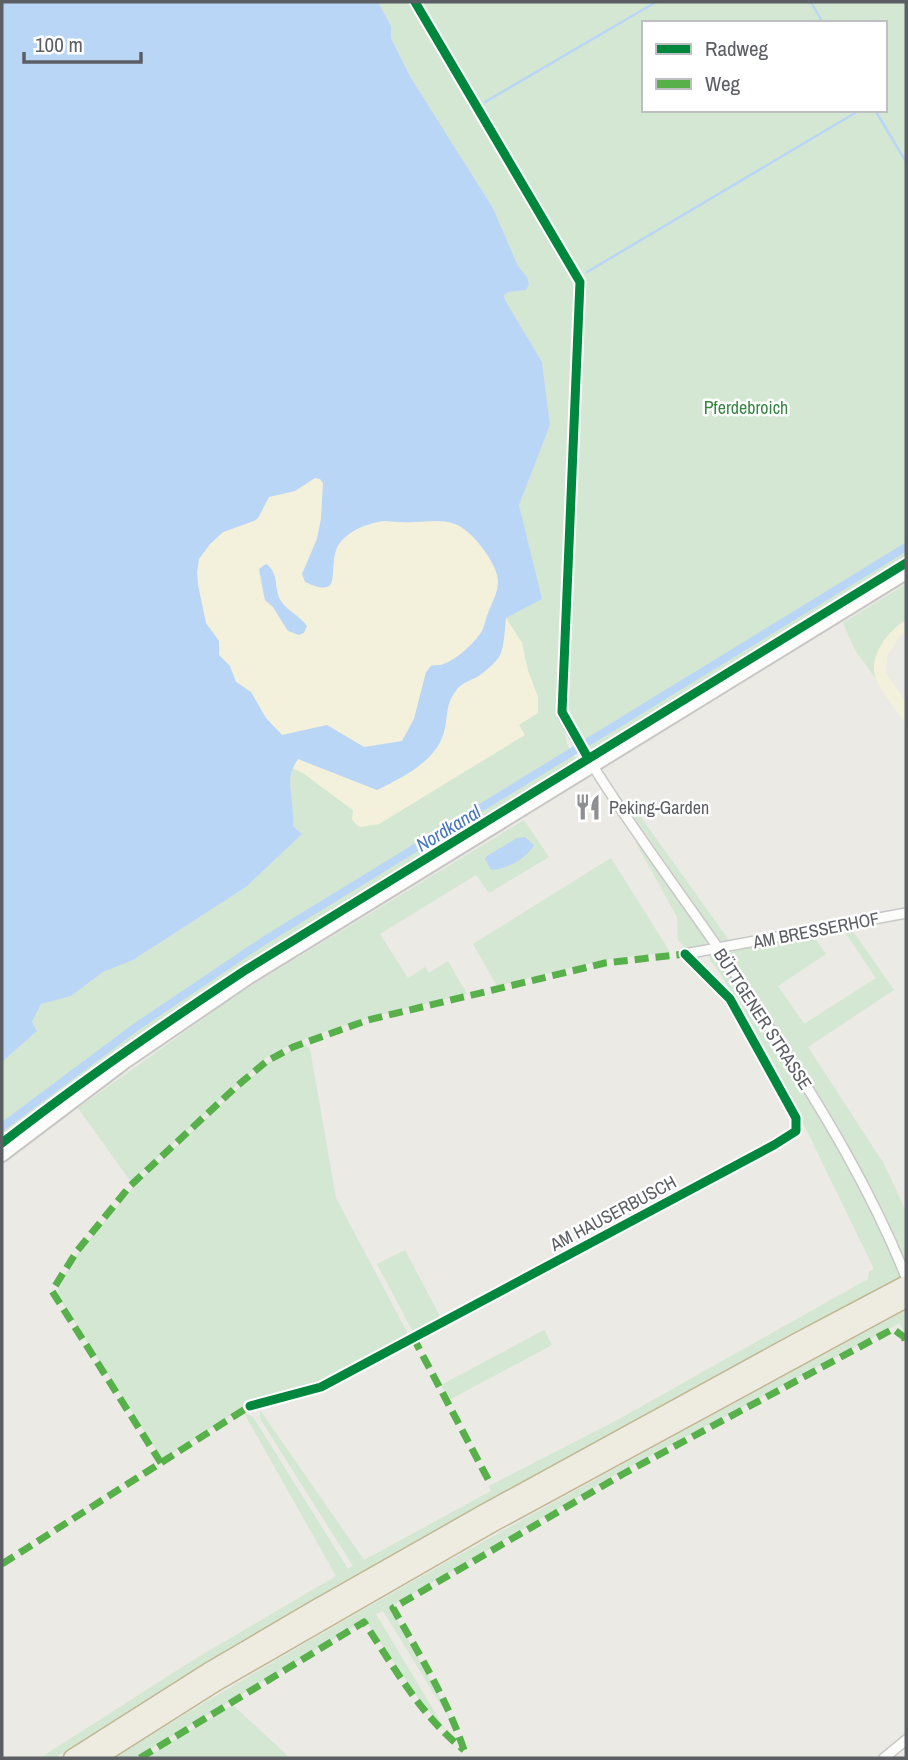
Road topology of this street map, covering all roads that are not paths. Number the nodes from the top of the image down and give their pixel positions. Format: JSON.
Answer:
{"nodes":[{"id":1,"x":906,"y":573,"type":"edge"},
{"id":2,"x":563,"y":716,"type":"dead end"},
{"id":3,"x":592,"y":765,"type":"junction"},
{"id":4,"x":906,"y":913,"type":"edge"},
{"id":5,"x":719,"y":949,"type":"junction"},
{"id":6,"x":685,"y":954,"type":"joint"},
{"id":7,"x":2,"y":1155,"type":"edge"},
{"id":8,"x":906,"y":1277,"type":"edge"},
{"id":9,"x":906,"y":1284,"type":"edge"},
{"id":10,"x":906,"y":1299,"type":"edge"},
{"id":11,"x":250,"y":1406,"type":"dead end"},
{"id":12,"x":906,"y":1741,"type":"edge"},
{"id":13,"x":72,"y":1758,"type":"edge"},
{"id":14,"x":97,"y":1758,"type":"edge"},
{"id":15,"x":884,"y":1758,"type":"edge"}],
"edges":[{"from":1,"to":3,"type":"main road"},
{"from":2,"to":3,"type":"street","name":"BÜTTGENER STRASSE"},
{"from":3,"to":5,"type":"street","name":"BÜTTGENER STRASSE"},
{"from":3,"to":7,"type":"main road"},
{"from":4,"to":5,"type":"street","name":"AM BRESSERHOF"},
{"from":5,"to":6,"type":"street","name":"AM BRESSERHOF"},
{"from":5,"to":8,"type":"street","name":"BÜTTGENER STRASSE"},
{"from":6,"to":11,"type":"street","name":"AM HAUSERBUSCH"},
{"from":9,"to":13,"type":"highway"},
{"from":10,"to":14,"type":"highway"},
{"from":12,"to":15,"type":"street"}]}
